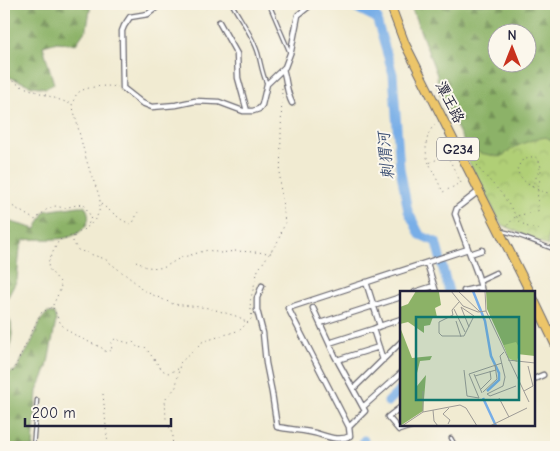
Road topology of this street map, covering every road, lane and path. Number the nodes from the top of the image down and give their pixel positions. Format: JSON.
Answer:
{"nodes":[{"id":1,"x":161,"y":4,"type":"edge"},
{"id":2,"x":232,"y":4,"type":"edge"},
{"id":3,"x":269,"y":4,"type":"edge"},
{"id":4,"x":312,"y":4,"type":"edge"},
{"id":5,"x":390,"y":4,"type":"edge"},
{"id":6,"x":219,"y":22,"type":"dead end"},
{"id":7,"x":290,"y":53,"type":"junction"},
{"id":8,"x":283,"y":69,"type":"junction"},
{"id":9,"x":4,"y":76,"type":"edge"},
{"id":10,"x":286,"y":77,"type":"junction"},
{"id":11,"x":267,"y":84,"type":"junction"},
{"id":12,"x":123,"y":88,"type":"junction"},
{"id":13,"x":292,"y":103,"type":"dead end"},
{"id":14,"x":72,"y":104,"type":"junction"},
{"id":15,"x":247,"y":111,"type":"junction"},
{"id":16,"x":443,"y":120,"type":"junction"},
{"id":17,"x":458,"y":149,"type":"junction"},
{"id":18,"x":429,"y":163,"type":"junction"},
{"id":19,"x":540,"y":168,"type":"junction"},
{"id":20,"x":532,"y":187,"type":"junction"},
{"id":21,"x":538,"y":190,"type":"junction"},
{"id":22,"x":479,"y":191,"type":"junction"},
{"id":23,"x":556,"y":195,"type":"edge"},
{"id":24,"x":10,"y":204,"type":"dead end"},
{"id":25,"x":101,"y":204,"type":"junction"},
{"id":26,"x":138,"y":212,"type":"dead end"},
{"id":27,"x":516,"y":216,"type":"junction"},
{"id":28,"x":88,"y":226,"type":"junction"},
{"id":29,"x":538,"y":229,"type":"dead end"},
{"id":30,"x":501,"y":231,"type":"junction"},
{"id":31,"x":74,"y":235,"type":"junction"},
{"id":32,"x":468,"y":249,"type":"junction"},
{"id":33,"x":482,"y":250,"type":"dead end"},
{"id":34,"x":556,"y":250,"type":"edge"},
{"id":35,"x":271,"y":253,"type":"junction"},
{"id":36,"x":470,"y":254,"type":"junction"},
{"id":37,"x":136,"y":261,"type":"dead end"},
{"id":38,"x":427,"y":263,"type":"junction"},
{"id":39,"x":496,"y":273,"type":"dead end"},
{"id":40,"x":366,"y":282,"type":"junction"},
{"id":41,"x":262,"y":286,"type":"dead end"},
{"id":42,"x":434,"y":286,"type":"junction"},
{"id":43,"x":481,"y":287,"type":"edge"},
{"id":44,"x":464,"y":290,"type":"dead end"},
{"id":45,"x":418,"y":291,"type":"edge"},
{"id":46,"x":436,"y":291,"type":"edge"},
{"id":47,"x":530,"y":291,"type":"edge"},
{"id":48,"x":400,"y":297,"type":"edge"},
{"id":49,"x":535,"y":302,"type":"edge"},
{"id":50,"x":373,"y":306,"type":"junction"},
{"id":51,"x":52,"y":307,"type":"junction"},
{"id":52,"x":313,"y":308,"type":"dead end"},
{"id":53,"x":400,"y":318,"type":"edge"},
{"id":54,"x":247,"y":323,"type":"junction"},
{"id":55,"x":320,"y":323,"type":"junction"},
{"id":56,"x":380,"y":326,"type":"junction"},
{"id":57,"x":372,"y":329,"type":"junction"},
{"id":58,"x":329,"y":343,"type":"junction"},
{"id":59,"x":400,"y":343,"type":"edge"},
{"id":60,"x":556,"y":346,"type":"edge"},
{"id":61,"x":378,"y":347,"type":"junction"},
{"id":62,"x":337,"y":360,"type":"junction"},
{"id":63,"x":383,"y":360,"type":"junction"},
{"id":64,"x":179,"y":368,"type":"junction"},
{"id":65,"x":400,"y":374,"type":"edge"},
{"id":66,"x":544,"y":375,"type":"dead end"},
{"id":67,"x":4,"y":376,"type":"edge"},
{"id":68,"x":535,"y":379,"type":"edge"},
{"id":69,"x":353,"y":388,"type":"junction"},
{"id":70,"x":103,"y":394,"type":"dead end"},
{"id":71,"x":37,"y":400,"type":"dead end"},
{"id":72,"x":363,"y":407,"type":"junction"},
{"id":73,"x":400,"y":407,"type":"edge"},
{"id":74,"x":411,"y":426,"type":"edge"},
{"id":75,"x":348,"y":427,"type":"junction"},
{"id":76,"x":451,"y":438,"type":"dead end"},
{"id":77,"x":33,"y":447,"type":"edge"},
{"id":78,"x":108,"y":447,"type":"edge"},
{"id":79,"x":172,"y":447,"type":"edge"},
{"id":80,"x":456,"y":447,"type":"edge"}],
"edges":[{"from":1,"to":12,"type":"street"},
{"from":2,"to":11,"type":"lane"},
{"from":3,"to":7,"type":"lane"},
{"from":4,"to":7,"type":"street"},
{"from":5,"to":16,"type":"highway","name":"潭王路","number":"G234"},
{"from":6,"to":15,"type":"street"},
{"from":7,"to":8,"type":"street"},
{"from":8,"to":10,"type":"street"},
{"from":8,"to":11,"type":"street"},
{"from":9,"to":14,"type":"path"},
{"from":10,"to":13,"type":"street"},
{"from":10,"to":35,"type":"path"},
{"from":11,"to":15,"type":"street"},
{"from":12,"to":14,"type":"path"},
{"from":12,"to":15,"type":"street"},
{"from":14,"to":25,"type":"path"},
{"from":16,"to":17,"type":"highway","name":"潭王路","number":"G234"},
{"from":16,"to":18,"type":"path"},
{"from":17,"to":22,"type":"highway","name":"潭王路","number":"G234"},
{"from":17,"to":27,"type":"path"},
{"from":18,"to":18,"type":"path"},
{"from":19,"to":20,"type":"path"},
{"from":19,"to":20,"type":"path"},
{"from":19,"to":21,"type":"path"},
{"from":20,"to":21,"type":"path"},
{"from":21,"to":23,"type":"path"},
{"from":21,"to":27,"type":"path"},
{"from":22,"to":30,"type":"highway","name":"潭王路","number":"G234"},
{"from":22,"to":32,"type":"street"},
{"from":24,"to":28,"type":"path"},
{"from":25,"to":26,"type":"path"},
{"from":25,"to":28,"type":"path"},
{"from":27,"to":29,"type":"path"},
{"from":27,"to":30,"type":"path"},
{"from":28,"to":31,"type":"path"},
{"from":30,"to":34,"type":"lane"},
{"from":30,"to":47,"type":"highway","name":"潭王路","number":"G234"},
{"from":31,"to":51,"type":"path"},
{"from":31,"to":54,"type":"path"},
{"from":32,"to":36,"type":"street"},
{"from":32,"to":38,"type":"street"},
{"from":33,"to":36,"type":"street"},
{"from":35,"to":37,"type":"path"},
{"from":35,"to":54,"type":"path"},
{"from":36,"to":43,"type":"street"},
{"from":38,"to":40,"type":"street"},
{"from":38,"to":42,"type":"street"},
{"from":39,"to":43,"type":"street"},
{"from":40,"to":50,"type":"street"},
{"from":40,"to":75,"type":"street"},
{"from":41,"to":75,"type":"street"},
{"from":42,"to":45,"type":"street"},
{"from":42,"to":46,"type":"street"},
{"from":43,"to":44,"type":"street"},
{"from":48,"to":50,"type":"street"},
{"from":49,"to":60,"type":"highway"},
{"from":50,"to":55,"type":"street"},
{"from":50,"to":56,"type":"street"},
{"from":51,"to":64,"type":"path"},
{"from":51,"to":67,"type":"path"},
{"from":52,"to":55,"type":"street"},
{"from":53,"to":56,"type":"street"},
{"from":54,"to":64,"type":"path"},
{"from":55,"to":58,"type":"street"},
{"from":56,"to":57,"type":"street"},
{"from":57,"to":58,"type":"street"},
{"from":57,"to":61,"type":"street"},
{"from":58,"to":62,"type":"street"},
{"from":59,"to":63,"type":"street"},
{"from":61,"to":62,"type":"street"},
{"from":61,"to":63,"type":"street"},
{"from":62,"to":69,"type":"street"},
{"from":63,"to":69,"type":"street"},
{"from":64,"to":79,"type":"path"},
{"from":65,"to":72,"type":"street"},
{"from":66,"to":68,"type":"street"},
{"from":69,"to":72,"type":"street"},
{"from":70,"to":78,"type":"path"},
{"from":71,"to":77,"type":"lane"},
{"from":72,"to":75,"type":"street"},
{"from":73,"to":74,"type":"street"},
{"from":76,"to":80,"type":"lane"}]}
